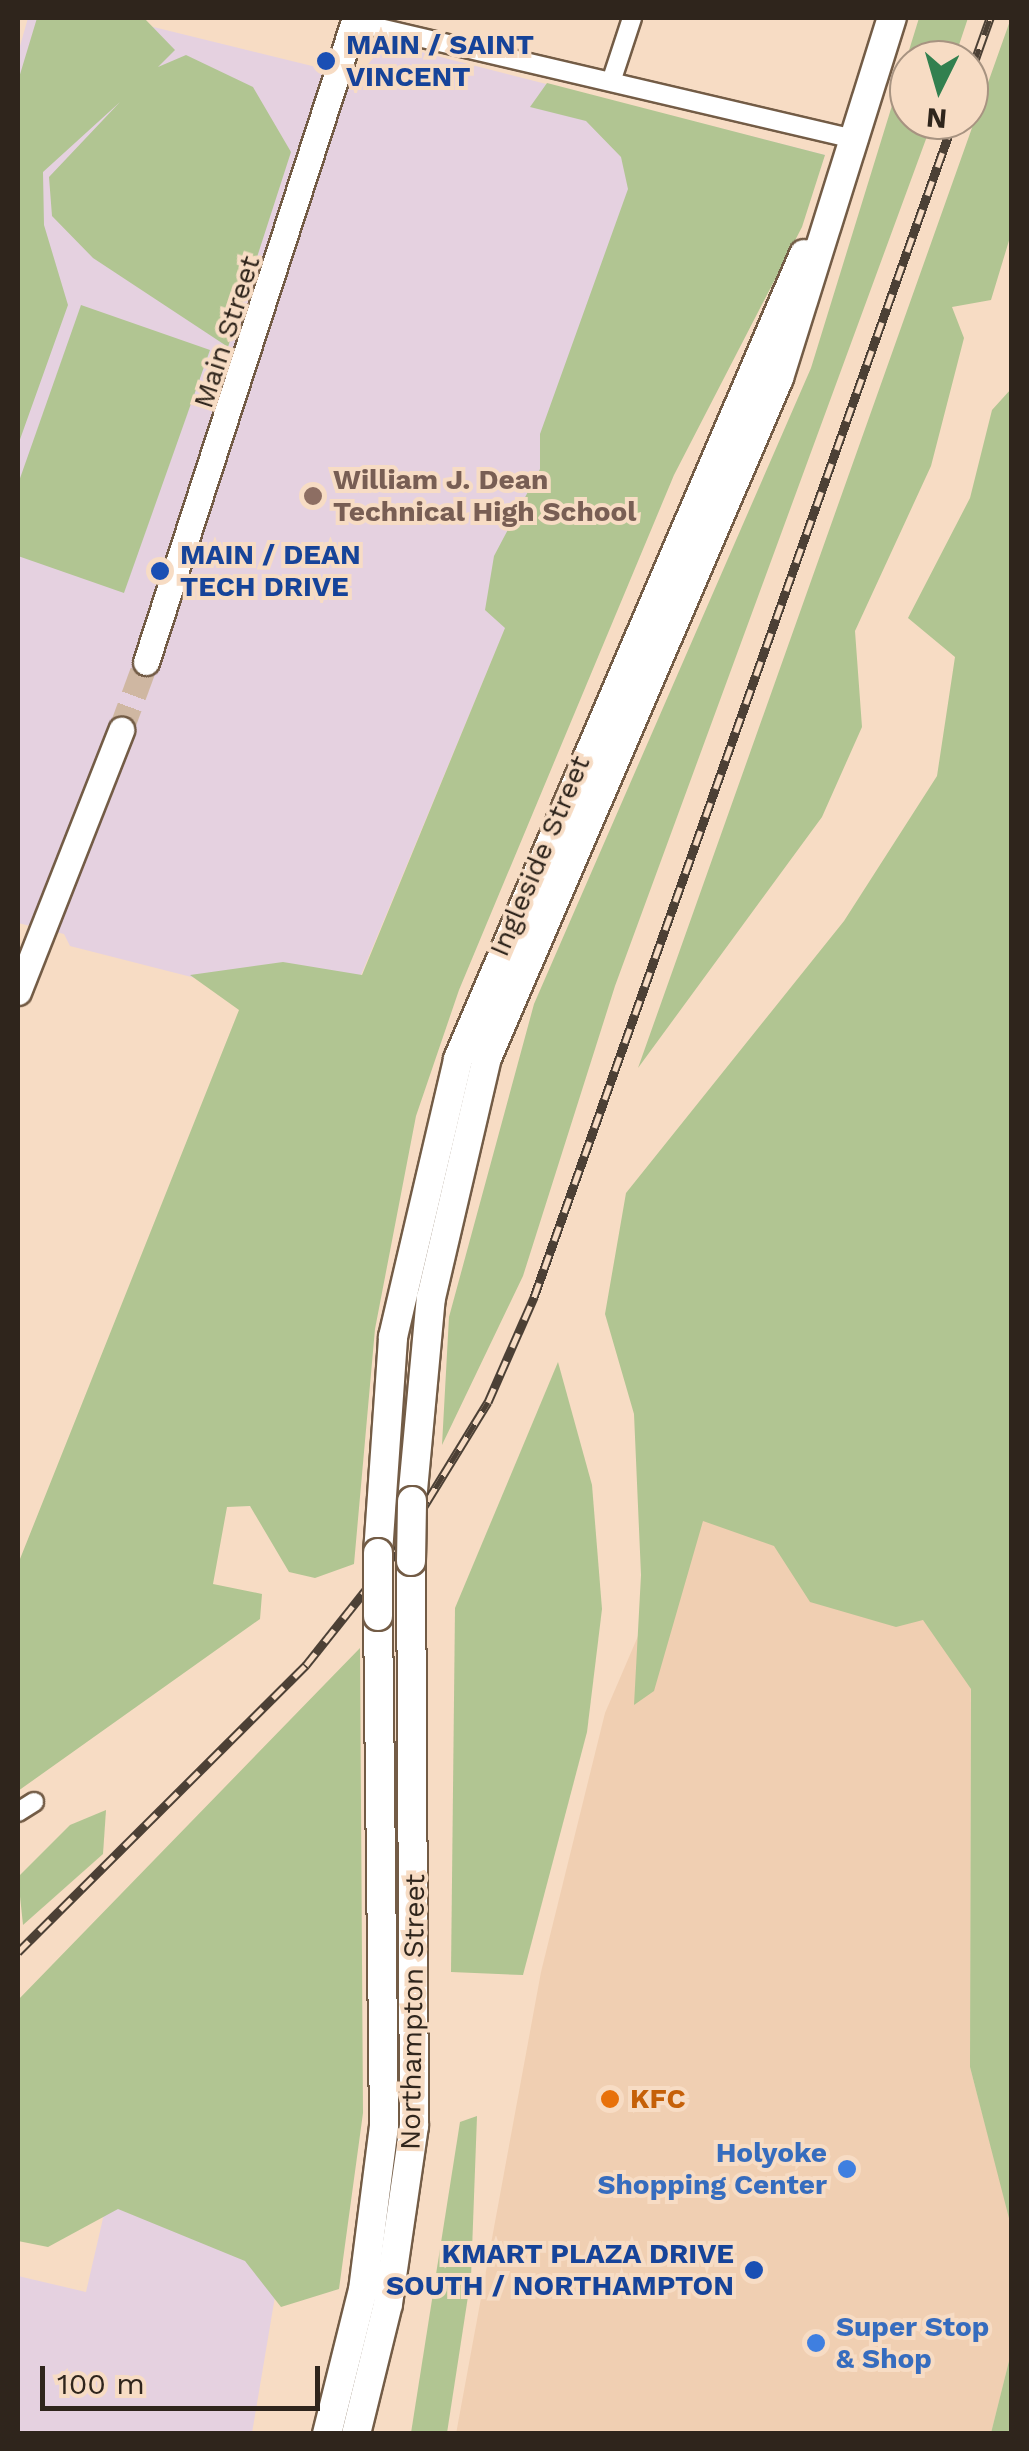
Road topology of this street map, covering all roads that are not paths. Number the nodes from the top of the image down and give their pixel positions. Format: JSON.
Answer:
{"nodes":[{"id":1,"x":632,"y":18,"type":"edge"},
{"id":2,"x":892,"y":18,"type":"edge"},
{"id":3,"x":354,"y":20,"type":"edge"},
{"id":4,"x":612,"y":79,"type":"junction"},
{"id":5,"x":858,"y":140,"type":"junction"},
{"id":6,"x":146,"y":662,"type":"tunnel mouth"},
{"id":7,"x":121,"y":730,"type":"tunnel mouth"},
{"id":8,"x":18,"y":992,"type":"edge"},
{"id":9,"x":411,"y":1573,"type":"joint"},
{"id":10,"x":378,"y":1616,"type":"joint"},
{"id":11,"x":34,"y":1802,"type":"dead end"},
{"id":12,"x":18,"y":1812,"type":"edge"},
{"id":13,"x":327,"y":2434,"type":"edge"},
{"id":14,"x":356,"y":2434,"type":"edge"}],
"edges":[{"from":1,"to":4,"type":"street"},
{"from":2,"to":5,"type":"main road","name":"Ingleside Street"},
{"from":3,"to":4,"type":"street"},
{"from":3,"to":6,"type":"main road","name":"Main Street"},
{"from":4,"to":5,"type":"street"},
{"from":5,"to":9,"type":"main road","name":"Ingleside Street","bridge":true},
{"from":5,"to":10,"type":"main road","name":"Ingleside Street","bridge":true},
{"from":7,"to":8,"type":"main road"},
{"from":9,"to":14,"type":"main road","name":"Northampton Street"},
{"from":10,"to":13,"type":"main road","name":"Northampton Street"},
{"from":11,"to":12,"type":"street"}]}
